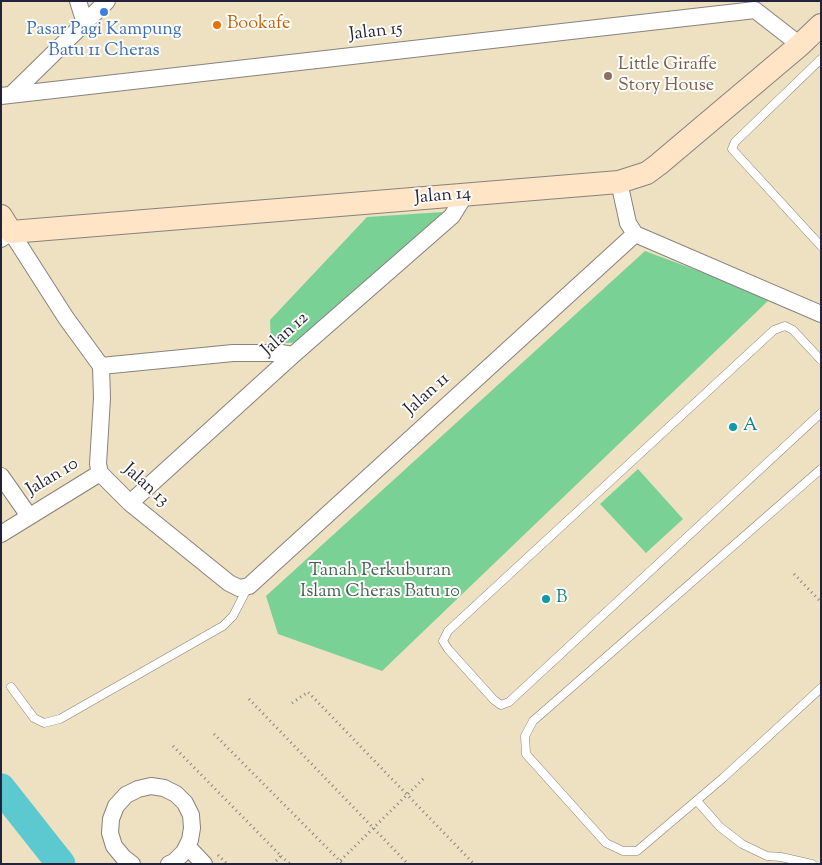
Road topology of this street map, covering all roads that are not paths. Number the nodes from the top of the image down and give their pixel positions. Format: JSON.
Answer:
{"nodes":[{"id":1,"x":78,"y":1,"type":"edge"},
{"id":2,"x":107,"y":1,"type":"edge"},
{"id":3,"x":750,"y":6,"type":"edge"},
{"id":4,"x":85,"y":23,"type":"junction"},
{"id":5,"x":821,"y":25,"type":"edge"},
{"id":6,"x":800,"y":45,"type":"junction"},
{"id":7,"x":821,"y":59,"type":"edge"},
{"id":8,"x":6,"y":95,"type":"edge"},
{"id":9,"x":619,"y":182,"type":"junction"},
{"id":10,"x":465,"y":195,"type":"junction"},
{"id":11,"x":4,"y":229,"type":"edge"},
{"id":12,"x":635,"y":234,"type":"junction"},
{"id":13,"x":821,"y":246,"type":"edge"},
{"id":14,"x":821,"y":314,"type":"edge"},
{"id":15,"x":293,"y":355,"type":"junction"},
{"id":16,"x":821,"y":360,"type":"edge"},
{"id":17,"x":101,"y":366,"type":"junction"},
{"id":18,"x":821,"y":413,"type":"edge"},
{"id":19,"x":821,"y":469,"type":"edge"},
{"id":20,"x":100,"y":473,"type":"junction"},
{"id":21,"x":1,"y":476,"type":"edge"},
{"id":22,"x":130,"y":503,"type":"junction"},
{"id":23,"x":29,"y":516,"type":"junction"},
{"id":24,"x":1,"y":534,"type":"edge"},
{"id":25,"x":249,"y":586,"type":"junction"},
{"id":26,"x":11,"y":687,"type":"dead end"},
{"id":27,"x":821,"y":688,"type":"edge"},
{"id":28,"x":697,"y":801,"type":"junction"},
{"id":29,"x":187,"y":846,"type":"junction"},
{"id":30,"x":173,"y":863,"type":"edge"},
{"id":31,"x":132,"y":864,"type":"edge"},
{"id":32,"x":204,"y":864,"type":"edge"},
{"id":33,"x":812,"y":864,"type":"edge"}],
"edges":[{"from":1,"to":4,"type":"street"},
{"from":2,"to":4,"type":"street"},
{"from":3,"to":6,"type":"street"},
{"from":3,"to":8,"type":"street","name":"Jalan 15"},
{"from":4,"to":8,"type":"street"},
{"from":5,"to":6,"type":"street","name":"Jalan 14"},
{"from":6,"to":9,"type":"street","name":"Jalan 14"},
{"from":7,"to":13,"type":"lane"},
{"from":9,"to":10,"type":"street","name":"Jalan 14"},
{"from":9,"to":12,"type":"street"},
{"from":10,"to":11,"type":"street","name":"Jalan 14"},
{"from":10,"to":15,"type":"street","name":"Jalan 12"},
{"from":11,"to":17,"type":"street"},
{"from":12,"to":14,"type":"street"},
{"from":12,"to":25,"type":"street","name":"Jalan 11"},
{"from":15,"to":17,"type":"street"},
{"from":15,"to":22,"type":"street","name":"Jalan 12"},
{"from":16,"to":18,"type":"lane"},
{"from":17,"to":20,"type":"street","name":"Jalan 13"},
{"from":19,"to":28,"type":"lane"},
{"from":20,"to":22,"type":"street","name":"Jalan 13"},
{"from":20,"to":23,"type":"street","name":"Jalan 10"},
{"from":21,"to":23,"type":"street"},
{"from":22,"to":25,"type":"street","name":"Jalan 13"},
{"from":23,"to":24,"type":"street","name":"Jalan 10"},
{"from":25,"to":26,"type":"lane"},
{"from":27,"to":28,"type":"lane"},
{"from":28,"to":33,"type":"lane"},
{"from":29,"to":30,"type":"street"},
{"from":29,"to":31,"type":"street"},
{"from":29,"to":32,"type":"street"}]}
